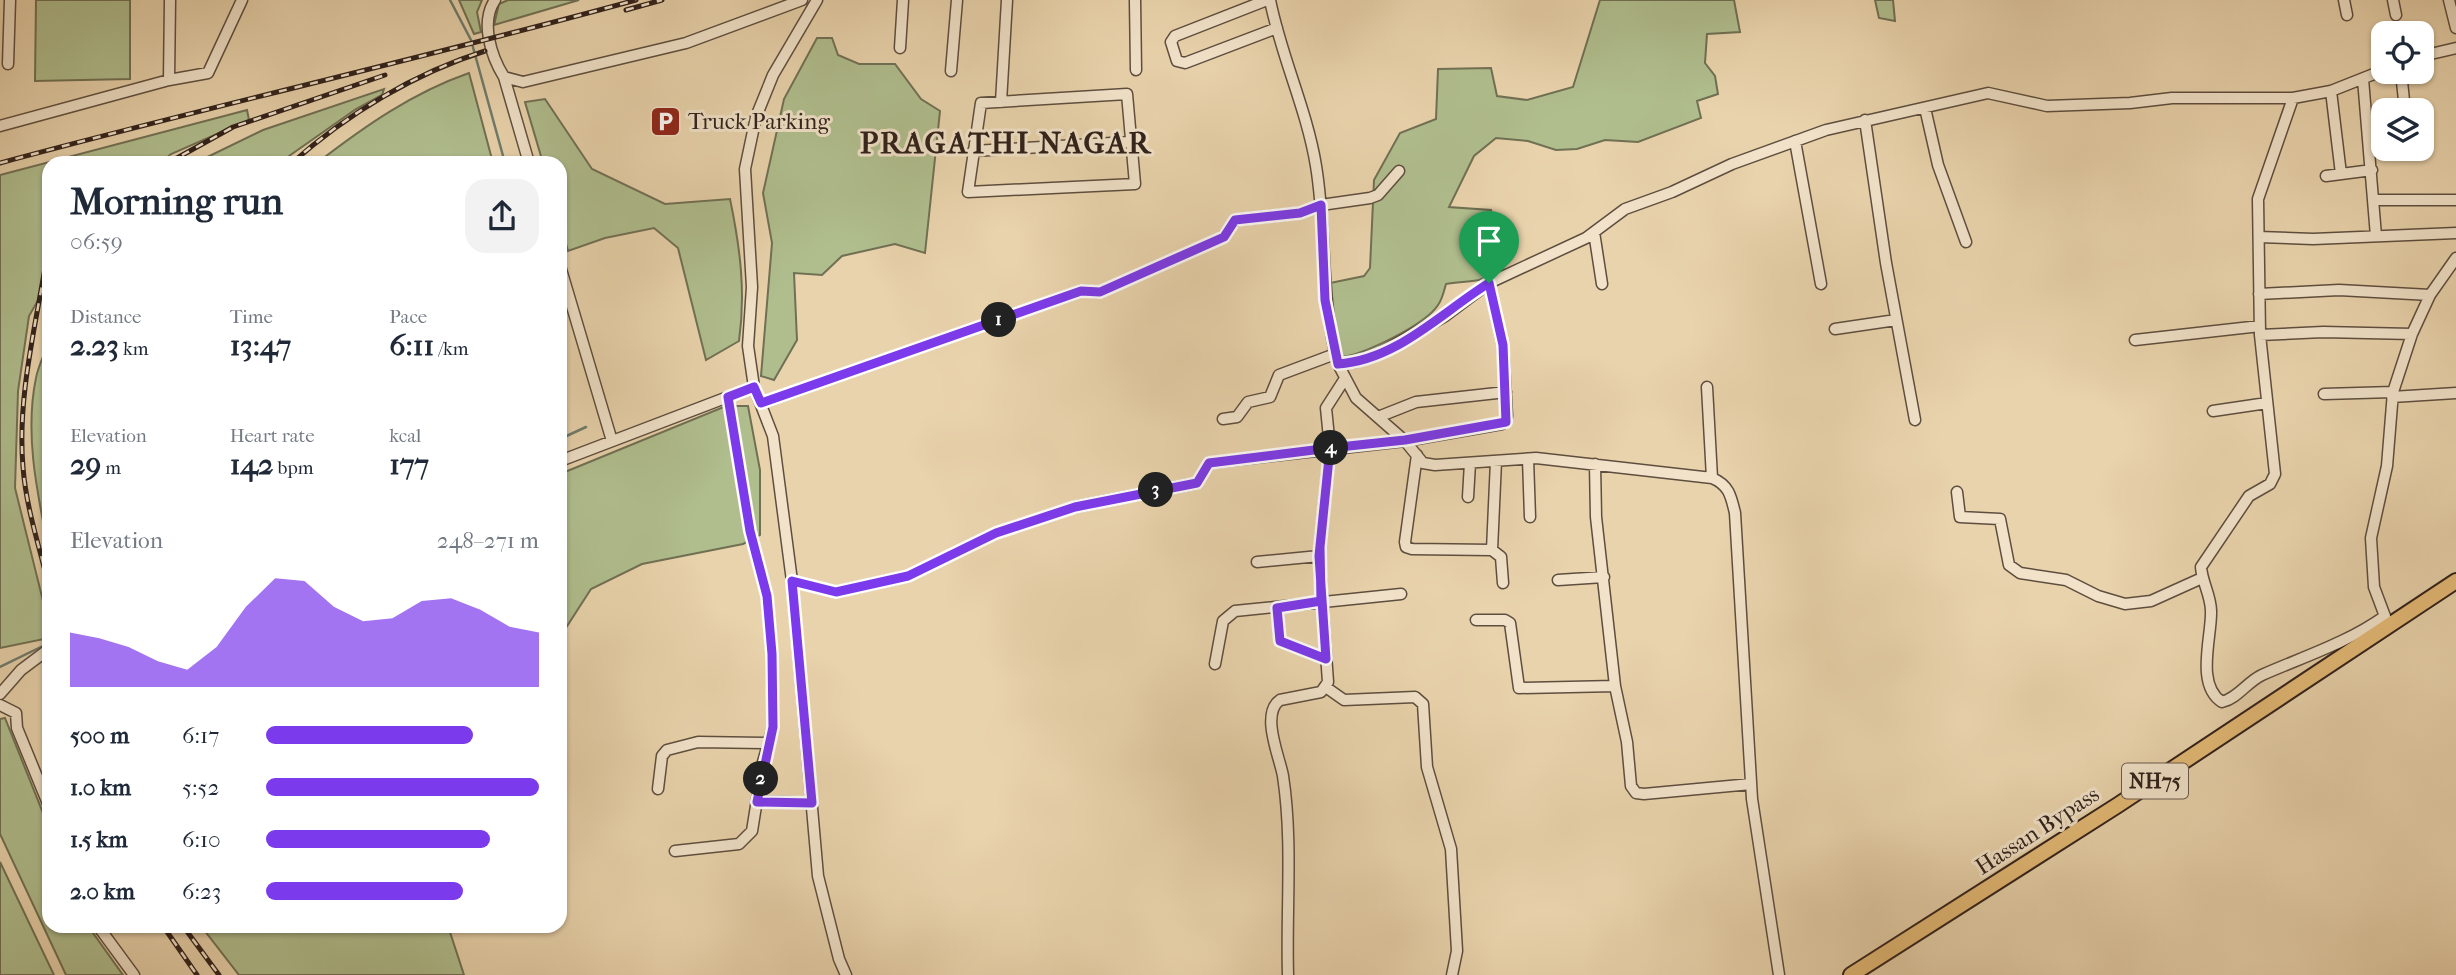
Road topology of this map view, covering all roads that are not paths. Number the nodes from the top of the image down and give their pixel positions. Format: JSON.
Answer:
{"nodes":[{"id":1,"x":10,"y":0,"type":"edge"},
{"id":2,"x":170,"y":0,"type":"edge"},
{"id":3,"x":242,"y":0,"type":"edge"},
{"id":4,"x":495,"y":0,"type":"edge"},
{"id":5,"x":802,"y":0,"type":"edge"},
{"id":6,"x":817,"y":0,"type":"edge"},
{"id":7,"x":903,"y":0,"type":"edge"},
{"id":8,"x":957,"y":0,"type":"edge"},
{"id":9,"x":1007,"y":0,"type":"edge"},
{"id":10,"x":1135,"y":0,"type":"edge"},
{"id":11,"x":1268,"y":0,"type":"edge"},
{"id":12,"x":2344,"y":0,"type":"edge"},
{"id":13,"x":2393,"y":0,"type":"edge"},
{"id":14,"x":2452,"y":3,"type":"edge"},
{"id":15,"x":2347,"y":15,"type":"dead end"},
{"id":16,"x":2396,"y":15,"type":"dead end"},
{"id":17,"x":1277,"y":28,"type":"junction"},
{"id":18,"x":2456,"y":28,"type":"edge"},
{"id":19,"x":900,"y":48,"type":"dead end"},
{"id":20,"x":2456,"y":48,"type":"edge"},
{"id":21,"x":2434,"y":53,"type":"edge"},
{"id":22,"x":8,"y":64,"type":"dead end"},
{"id":23,"x":1136,"y":70,"type":"dead end"},
{"id":24,"x":951,"y":71,"type":"dead end"},
{"id":25,"x":2371,"y":76,"type":"edge"},
{"id":26,"x":504,"y":77,"type":"junction"},
{"id":27,"x":2363,"y":79,"type":"junction"},
{"id":28,"x":169,"y":80,"type":"junction"},
{"id":29,"x":2331,"y":91,"type":"junction"},
{"id":30,"x":2293,"y":98,"type":"junction"},
{"id":31,"x":1002,"y":102,"type":"junction"},
{"id":32,"x":1925,"y":108,"type":"junction"},
{"id":33,"x":1865,"y":120,"type":"junction"},
{"id":34,"x":0,"y":126,"type":"edge"},
{"id":35,"x":1795,"y":141,"type":"junction"},
{"id":36,"x":1129,"y":142,"type":"junction"},
{"id":37,"x":973,"y":151,"type":"junction"},
{"id":38,"x":527,"y":156,"type":"edge"},
{"id":39,"x":2372,"y":170,"type":"junction"},
{"id":40,"x":1399,"y":171,"type":"dead end"},
{"id":41,"x":2341,"y":174,"type":"junction"},
{"id":42,"x":2326,"y":176,"type":"dead end"},
{"id":43,"x":2374,"y":200,"type":"junction"},
{"id":44,"x":2456,"y":200,"type":"edge"},
{"id":45,"x":1321,"y":205,"type":"junction"},
{"id":46,"x":1594,"y":232,"type":"junction"},
{"id":47,"x":2456,"y":233,"type":"edge"},
{"id":48,"x":2376,"y":236,"type":"junction"},
{"id":49,"x":2259,"y":237,"type":"junction"},
{"id":50,"x":1966,"y":242,"type":"dead end"},
{"id":51,"x":2456,"y":258,"type":"edge"},
{"id":52,"x":1489,"y":283,"type":"junction"},
{"id":53,"x":1602,"y":284,"type":"dead end"},
{"id":54,"x":1821,"y":284,"type":"dead end"},
{"id":55,"x":567,"y":290,"type":"edge"},
{"id":56,"x":2259,"y":294,"type":"junction"},
{"id":57,"x":2430,"y":295,"type":"junction"},
{"id":58,"x":1896,"y":320,"type":"junction"},
{"id":59,"x":1835,"y":329,"type":"dead end"},
{"id":60,"x":2260,"y":330,"type":"junction"},
{"id":61,"x":2412,"y":334,"type":"junction"},
{"id":62,"x":2135,"y":340,"type":"dead end"},
{"id":63,"x":1337,"y":359,"type":"junction"},
{"id":64,"x":1344,"y":380,"type":"junction"},
{"id":65,"x":754,"y":387,"type":"junction"},
{"id":66,"x":1707,"y":387,"type":"dead end"},
{"id":67,"x":1506,"y":392,"type":"junction"},
{"id":68,"x":2456,"y":393,"type":"edge"},
{"id":69,"x":2324,"y":394,"type":"dead end"},
{"id":70,"x":2392,"y":395,"type":"junction"},
{"id":71,"x":728,"y":397,"type":"junction"},
{"id":72,"x":761,"y":403,"type":"junction"},
{"id":73,"x":2267,"y":403,"type":"junction"},
{"id":74,"x":2213,"y":411,"type":"dead end"},
{"id":75,"x":1378,"y":417,"type":"junction"},
{"id":76,"x":1223,"y":419,"type":"dead end"},
{"id":77,"x":1915,"y":420,"type":"dead end"},
{"id":78,"x":1405,"y":440,"type":"junction"},
{"id":79,"x":612,"y":441,"type":"junction"},
{"id":80,"x":1330,"y":448,"type":"junction"},
{"id":81,"x":1417,"y":456,"type":"junction"},
{"id":82,"x":567,"y":458,"type":"edge"},
{"id":83,"x":1528,"y":458,"type":"junction"},
{"id":84,"x":1496,"y":461,"type":"junction"},
{"id":85,"x":1470,"y":463,"type":"junction"},
{"id":86,"x":1595,"y":464,"type":"junction"},
{"id":87,"x":1712,"y":478,"type":"junction"},
{"id":88,"x":1956,"y":492,"type":"dead end"},
{"id":89,"x":1468,"y":497,"type":"dead end"},
{"id":90,"x":1530,"y":517,"type":"dead end"},
{"id":91,"x":1492,"y":550,"type":"junction"},
{"id":92,"x":1319,"y":556,"type":"junction"},
{"id":93,"x":1256,"y":562,"type":"dead end"},
{"id":94,"x":1604,"y":577,"type":"junction"},
{"id":95,"x":2202,"y":578,"type":"junction"},
{"id":96,"x":1558,"y":580,"type":"dead end"},
{"id":97,"x":792,"y":581,"type":"junction"},
{"id":98,"x":2455,"y":582,"type":"edge"},
{"id":99,"x":1503,"y":583,"type":"dead end"},
{"id":100,"x":1401,"y":594,"type":"dead end"},
{"id":101,"x":1321,"y":601,"type":"junction"},
{"id":102,"x":1277,"y":608,"type":"junction"},
{"id":103,"x":1476,"y":620,"type":"dead end"},
{"id":104,"x":2387,"y":622,"type":"junction"},
{"id":105,"x":42,"y":654,"type":"edge"},
{"id":106,"x":1326,"y":659,"type":"junction"},
{"id":107,"x":1215,"y":664,"type":"dead end"},
{"id":108,"x":1615,"y":686,"type":"junction"},
{"id":109,"x":1326,"y":688,"type":"junction"},
{"id":110,"x":0,"y":694,"type":"edge"},
{"id":111,"x":0,"y":705,"type":"edge"},
{"id":112,"x":769,"y":743,"type":"junction"},
{"id":113,"x":1751,"y":784,"type":"junction"},
{"id":114,"x":42,"y":789,"type":"edge"},
{"id":115,"x":658,"y":789,"type":"dead end"},
{"id":116,"x":757,"y":802,"type":"junction"},
{"id":117,"x":812,"y":803,"type":"junction"},
{"id":118,"x":676,"y":851,"type":"dead end"},
{"id":119,"x":103,"y":933,"type":"edge"},
{"id":120,"x":134,"y":975,"type":"edge"},
{"id":121,"x":846,"y":975,"type":"edge"},
{"id":122,"x":1288,"y":975,"type":"edge"},
{"id":123,"x":1452,"y":975,"type":"edge"},
{"id":124,"x":1779,"y":975,"type":"edge"},
{"id":125,"x":1851,"y":975,"type":"edge"}],
"edges":[{"from":1,"to":22,"type":"street"},
{"from":2,"to":28,"type":"street"},
{"from":3,"to":28,"type":"street"},
{"from":4,"to":26,"type":"street"},
{"from":5,"to":26,"type":"street"},
{"from":6,"to":65,"type":"street"},
{"from":7,"to":19,"type":"street"},
{"from":8,"to":24,"type":"street"},
{"from":9,"to":31,"type":"street"},
{"from":10,"to":23,"type":"street"},
{"from":11,"to":17,"type":"street"},
{"from":11,"to":17,"type":"street"},
{"from":12,"to":15,"type":"street"},
{"from":13,"to":16,"type":"street"},
{"from":14,"to":18,"type":"street"},
{"from":17,"to":45,"type":"street"},
{"from":20,"to":21,"type":"street"},
{"from":25,"to":27,"type":"street"},
{"from":26,"to":38,"type":"street"},
{"from":27,"to":29,"type":"street"},
{"from":27,"to":39,"type":"street"},
{"from":28,"to":34,"type":"street"},
{"from":29,"to":30,"type":"street"},
{"from":29,"to":41,"type":"street"},
{"from":30,"to":32,"type":"street"},
{"from":30,"to":49,"type":"street"},
{"from":31,"to":36,"type":"street"},
{"from":31,"to":37,"type":"street"},
{"from":32,"to":33,"type":"street"},
{"from":32,"to":50,"type":"street"},
{"from":33,"to":35,"type":"street"},
{"from":33,"to":58,"type":"street"},
{"from":35,"to":46,"type":"street"},
{"from":35,"to":54,"type":"street"},
{"from":36,"to":37,"type":"street"},
{"from":36,"to":37,"type":"street"},
{"from":39,"to":41,"type":"street"},
{"from":39,"to":43,"type":"street"},
{"from":40,"to":45,"type":"street"},
{"from":41,"to":42,"type":"street"},
{"from":43,"to":44,"type":"street"},
{"from":43,"to":48,"type":"street"},
{"from":45,"to":63,"type":"street"},
{"from":45,"to":72,"type":"street"},
{"from":46,"to":52,"type":"street"},
{"from":46,"to":53,"type":"street"},
{"from":47,"to":48,"type":"street"},
{"from":48,"to":49,"type":"street"},
{"from":49,"to":56,"type":"street"},
{"from":51,"to":57,"type":"street"},
{"from":52,"to":63,"type":"street"},
{"from":52,"to":67,"type":"street"},
{"from":55,"to":79,"type":"street"},
{"from":56,"to":57,"type":"street"},
{"from":56,"to":60,"type":"street"},
{"from":57,"to":61,"type":"street"},
{"from":58,"to":59,"type":"street"},
{"from":58,"to":77,"type":"street"},
{"from":60,"to":61,"type":"street"},
{"from":60,"to":62,"type":"street"},
{"from":60,"to":73,"type":"street"},
{"from":61,"to":70,"type":"street"},
{"from":63,"to":64,"type":"street"},
{"from":63,"to":76,"type":"street"},
{"from":64,"to":75,"type":"street"},
{"from":64,"to":80,"type":"street"},
{"from":65,"to":71,"type":"street"},
{"from":65,"to":72,"type":"street"},
{"from":66,"to":87,"type":"street"},
{"from":67,"to":75,"type":"street"},
{"from":67,"to":78,"type":"street"},
{"from":68,"to":70,"type":"street"},
{"from":69,"to":70,"type":"street"},
{"from":70,"to":104,"type":"street"},
{"from":71,"to":79,"type":"street"},
{"from":71,"to":112,"type":"street"},
{"from":72,"to":97,"type":"street"},
{"from":73,"to":74,"type":"street"},
{"from":73,"to":95,"type":"street"},
{"from":75,"to":78,"type":"street"},
{"from":78,"to":80,"type":"street"},
{"from":78,"to":81,"type":"street"},
{"from":79,"to":82,"type":"street"},
{"from":80,"to":92,"type":"street"},
{"from":80,"to":97,"type":"street"},
{"from":81,"to":85,"type":"street"},
{"from":81,"to":91,"type":"street"},
{"from":83,"to":84,"type":"street"},
{"from":83,"to":86,"type":"street"},
{"from":83,"to":90,"type":"street"},
{"from":84,"to":85,"type":"street"},
{"from":84,"to":91,"type":"street"},
{"from":85,"to":89,"type":"street"},
{"from":86,"to":87,"type":"street"},
{"from":86,"to":94,"type":"street"},
{"from":87,"to":113,"type":"street"},
{"from":88,"to":95,"type":"street"},
{"from":91,"to":99,"type":"street"},
{"from":92,"to":93,"type":"street"},
{"from":92,"to":101,"type":"street"},
{"from":94,"to":96,"type":"street"},
{"from":94,"to":108,"type":"street"},
{"from":95,"to":104,"type":"street"},
{"from":97,"to":117,"type":"street"},
{"from":98,"to":104,"type":"highway","name":"Hassan Bypass","number":"NH75"},
{"from":100,"to":101,"type":"street"},
{"from":101,"to":102,"type":"street"},
{"from":101,"to":106,"type":"street"},
{"from":102,"to":106,"type":"street"},
{"from":102,"to":107,"type":"street"},
{"from":103,"to":108,"type":"street"},
{"from":104,"to":125,"type":"highway","name":"Hassan Bypass","number":"NH75"},
{"from":105,"to":110,"type":"street"},
{"from":106,"to":109,"type":"street"},
{"from":108,"to":113,"type":"street"},
{"from":109,"to":122,"type":"street"},
{"from":109,"to":123,"type":"street"},
{"from":111,"to":114,"type":"street"},
{"from":112,"to":115,"type":"street"},
{"from":112,"to":116,"type":"street"},
{"from":113,"to":124,"type":"street"},
{"from":116,"to":117,"type":"street"},
{"from":116,"to":118,"type":"street"},
{"from":117,"to":121,"type":"street"},
{"from":119,"to":120,"type":"street"}]}
